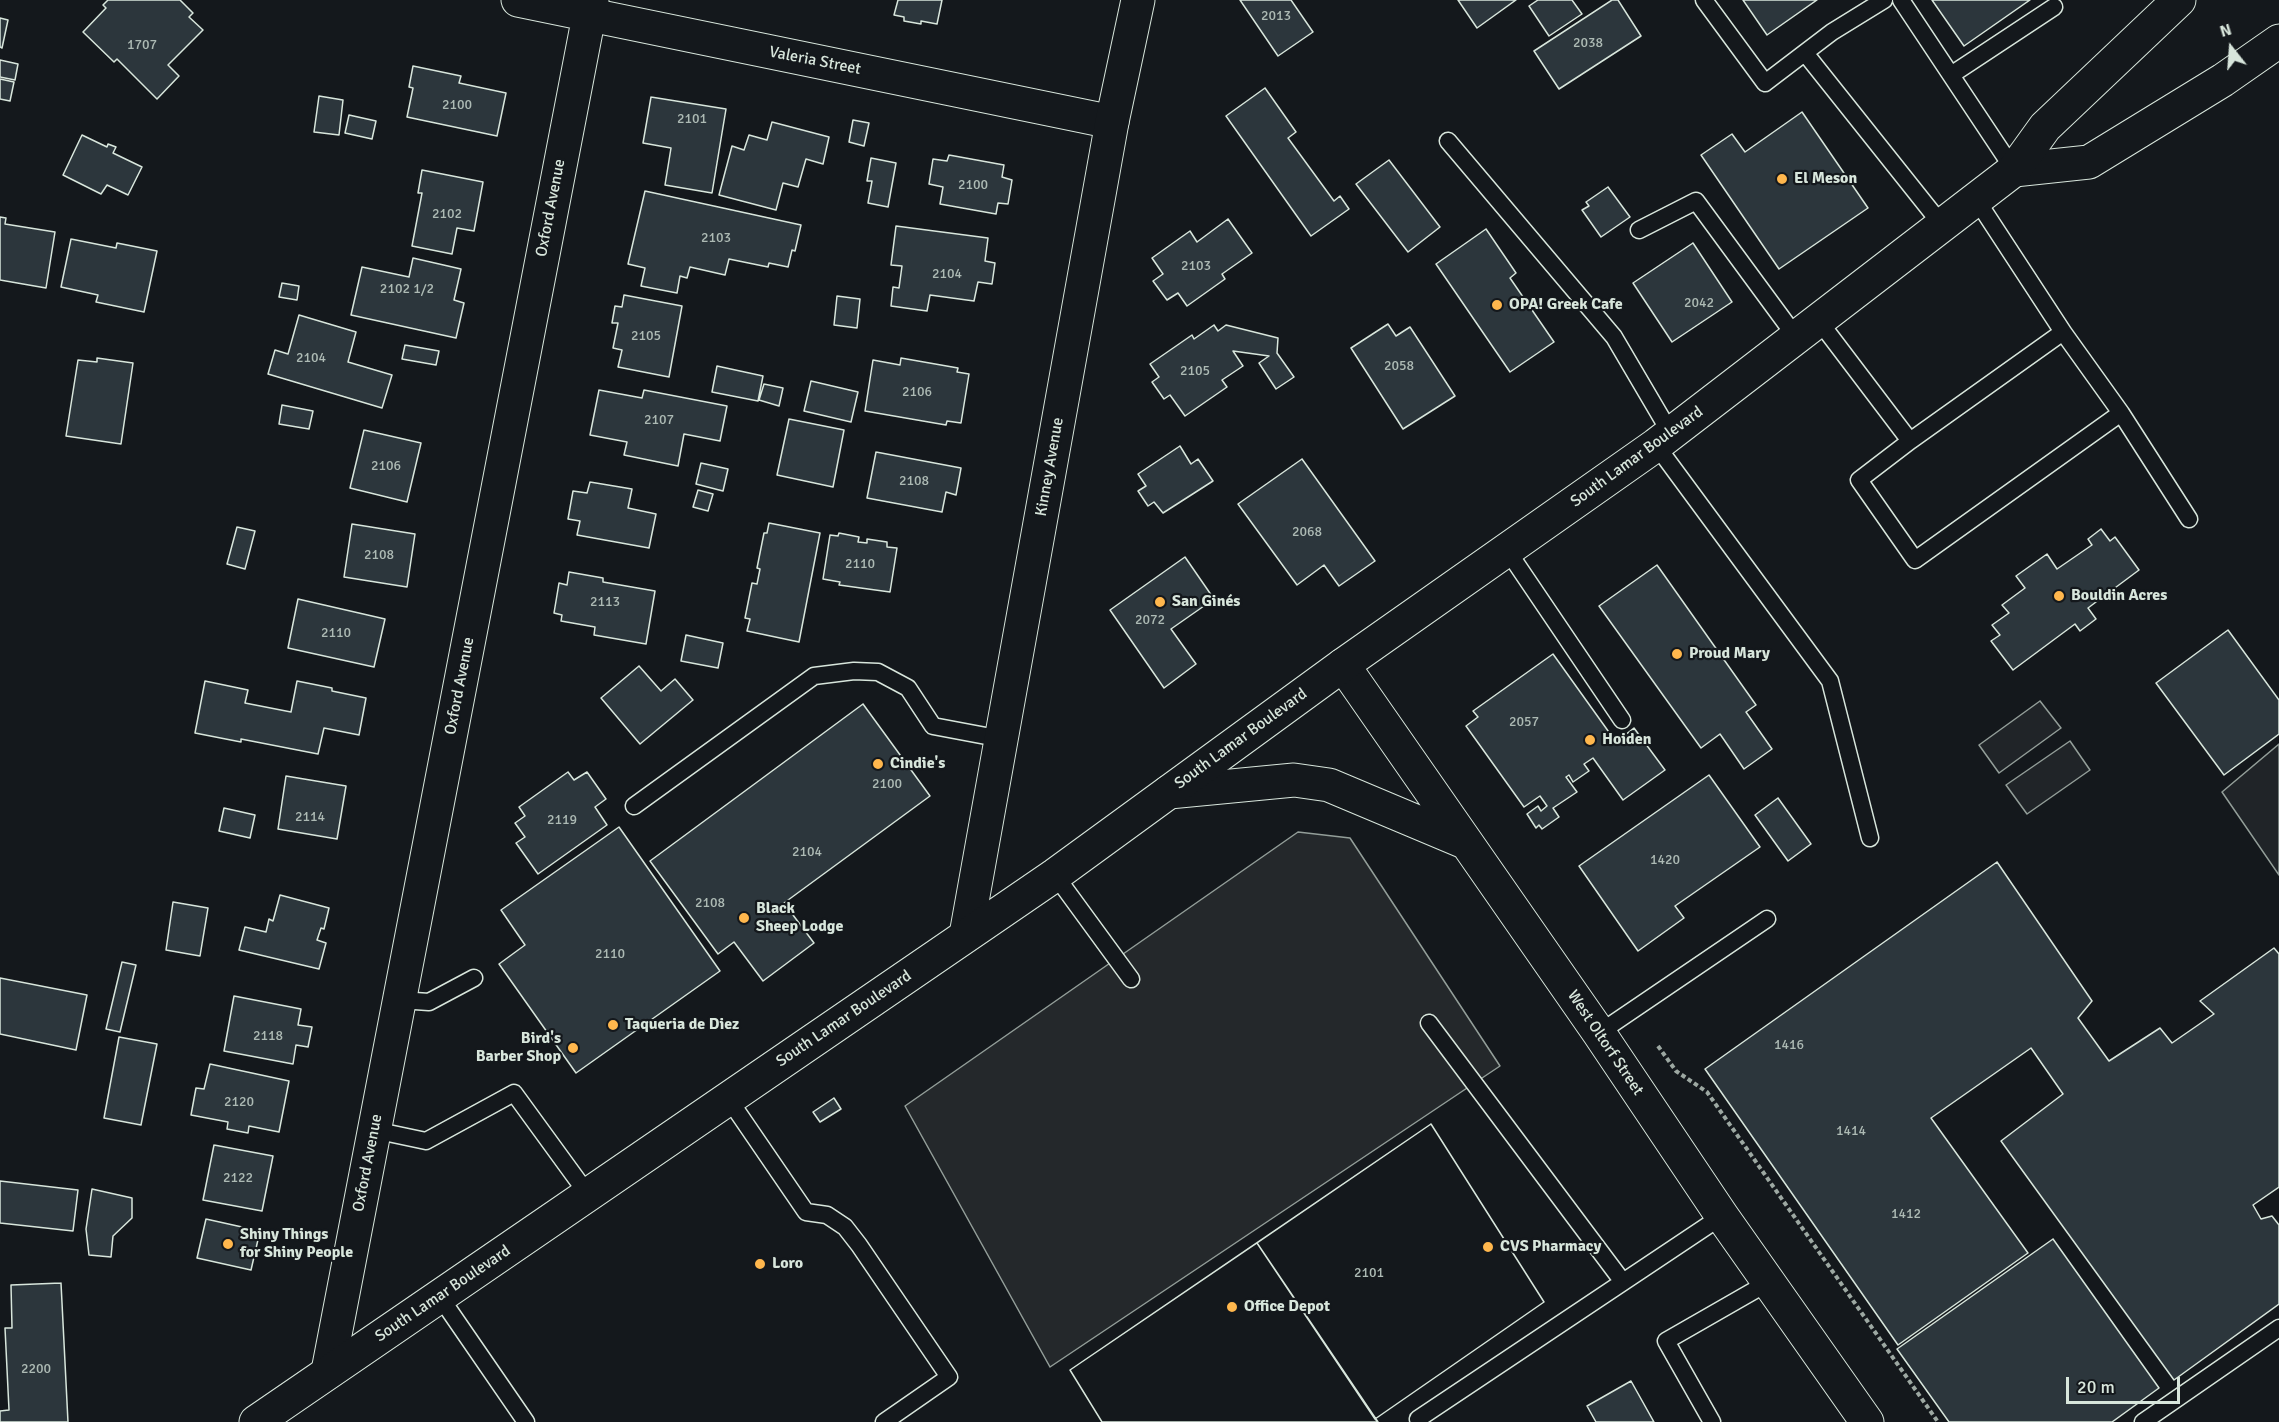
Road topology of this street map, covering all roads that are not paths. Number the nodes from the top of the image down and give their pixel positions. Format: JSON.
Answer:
{"nodes":[{"id":1,"x":518,"y":0,"type":"edge"},
{"id":2,"x":1138,"y":0,"type":"edge"},
{"id":3,"x":1704,"y":0,"type":"edge"},
{"id":4,"x":1884,"y":0,"type":"edge"},
{"id":5,"x":1901,"y":0,"type":"edge"},
{"id":6,"x":2180,"y":0,"type":"edge"},
{"id":7,"x":2054,"y":7,"type":"dead end"},
{"id":8,"x":590,"y":8,"type":"edge"},
{"id":9,"x":2279,"y":41,"type":"edge"},
{"id":10,"x":1805,"y":53,"type":"junction"},
{"id":11,"x":1951,"y":75,"type":"junction"},
{"id":12,"x":1112,"y":122,"type":"junction"},
{"id":13,"x":1448,"y":141,"type":"dead end"},
{"id":14,"x":2014,"y":170,"type":"junction"},
{"id":15,"x":1976,"y":199,"type":"junction"},
{"id":16,"x":1942,"y":225,"type":"junction"},
{"id":17,"x":1639,"y":230,"type":"dead end"},
{"id":18,"x":1807,"y":329,"type":"junction"},
{"id":19,"x":2063,"y":332,"type":"junction"},
{"id":20,"x":2121,"y":413,"type":"junction"},
{"id":21,"x":1663,"y":439,"type":"junction"},
{"id":22,"x":1910,"y":441,"type":"junction"},
{"id":23,"x":2189,"y":519,"type":"dead end"},
{"id":24,"x":1507,"y":550,"type":"junction"},
{"id":25,"x":1343,"y":665,"type":"junction"},
{"id":26,"x":1622,"y":720,"type":"dead end"},
{"id":27,"x":1002,"y":739,"type":"junction"},
{"id":28,"x":1169,"y":792,"type":"junction"},
{"id":29,"x":634,"y":806,"type":"dead end"},
{"id":30,"x":1870,"y":838,"type":"dead end"},
{"id":31,"x":1467,"y":843,"type":"junction"},
{"id":32,"x":1055,"y":875,"type":"junction"},
{"id":33,"x":1767,"y":919,"type":"dead end"},
{"id":34,"x":966,"y":935,"type":"junction"},
{"id":35,"x":474,"y":978,"type":"dead end"},
{"id":36,"x":1131,"y":979,"type":"dead end"},
{"id":37,"x":400,"y":1000,"type":"junction"},
{"id":38,"x":1429,"y":1023,"type":"dead end"},
{"id":39,"x":1599,"y":1033,"type":"junction"},
{"id":40,"x":728,"y":1098,"type":"junction"},
{"id":41,"x":374,"y":1130,"type":"junction"},
{"id":42,"x":589,"y":1196,"type":"junction"},
{"id":43,"x":1722,"y":1216,"type":"junction"},
{"id":44,"x":1623,"y":1282,"type":"junction"},
{"id":45,"x":1768,"y":1282,"type":"junction"},
{"id":46,"x":440,"y":1297,"type":"junction"},
{"id":47,"x":2279,"y":1328,"type":"edge"},
{"id":48,"x":328,"y":1371,"type":"junction"},
{"id":49,"x":1418,"y":1419,"type":"dead end"},
{"id":50,"x":256,"y":1422,"type":"edge"},
{"id":51,"x":526,"y":1422,"type":"edge"},
{"id":52,"x":884,"y":1422,"type":"edge"},
{"id":53,"x":1712,"y":1422,"type":"edge"},
{"id":54,"x":1867,"y":1422,"type":"edge"},
{"id":55,"x":2143,"y":1422,"type":"edge"}],
"edges":[{"from":1,"to":8,"type":"main road","name":"Valeria Street"},
{"from":2,"to":12,"type":"main road","name":"Kinney Avenue"},
{"from":3,"to":10,"type":"lane"},
{"from":4,"to":10,"type":"lane"},
{"from":5,"to":11,"type":"lane"},
{"from":6,"to":14,"type":"main road","name":"South Lamar Boulevard"},
{"from":7,"to":11,"type":"lane"},
{"from":8,"to":12,"type":"main road","name":"Valeria Street"},
{"from":8,"to":37,"type":"main road","name":"Oxford Avenue"},
{"from":9,"to":14,"type":"main road"},
{"from":10,"to":16,"type":"lane"},
{"from":11,"to":14,"type":"lane"},
{"from":12,"to":27,"type":"main road","name":"Kinney Avenue"},
{"from":13,"to":21,"type":"lane"},
{"from":14,"to":15,"type":"main road","name":"South Lamar Boulevard"},
{"from":15,"to":16,"type":"main road","name":"South Lamar Boulevard"},
{"from":15,"to":19,"type":"lane"},
{"from":16,"to":18,"type":"main road","name":"South Lamar Boulevard"},
{"from":17,"to":18,"type":"lane"},
{"from":18,"to":21,"type":"main road","name":"South Lamar Boulevard"},
{"from":18,"to":22,"type":"lane"},
{"from":19,"to":20,"type":"lane"},
{"from":19,"to":22,"type":"lane"},
{"from":20,"to":22,"type":"lane"},
{"from":20,"to":23,"type":"lane"},
{"from":21,"to":24,"type":"main road","name":"South Lamar Boulevard"},
{"from":21,"to":30,"type":"lane"},
{"from":24,"to":25,"type":"main road","name":"South Lamar Boulevard"},
{"from":24,"to":26,"type":"lane"},
{"from":25,"to":28,"type":"main road","name":"South Lamar Boulevard"},
{"from":25,"to":31,"type":"main road","name":"West Oltorf Street"},
{"from":27,"to":29,"type":"lane"},
{"from":27,"to":34,"type":"main road","name":"Kinney Avenue"},
{"from":28,"to":31,"type":"main road"},
{"from":28,"to":32,"type":"main road","name":"South Lamar Boulevard"},
{"from":31,"to":39,"type":"main road","name":"West Oltorf Street"},
{"from":32,"to":34,"type":"main road","name":"South Lamar Boulevard"},
{"from":32,"to":36,"type":"lane"},
{"from":33,"to":39,"type":"lane"},
{"from":34,"to":40,"type":"main road","name":"South Lamar Boulevard"},
{"from":35,"to":37,"type":"lane"},
{"from":37,"to":41,"type":"main road","name":"Oxford Avenue"},
{"from":38,"to":44,"type":"lane"},
{"from":39,"to":43,"type":"main road","name":"West Oltorf Street"},
{"from":40,"to":42,"type":"main road","name":"South Lamar Boulevard"},
{"from":40,"to":52,"type":"lane"},
{"from":41,"to":42,"type":"lane"},
{"from":41,"to":48,"type":"main road","name":"Oxford Avenue"},
{"from":42,"to":46,"type":"main road","name":"South Lamar Boulevard"},
{"from":43,"to":44,"type":"lane"},
{"from":43,"to":45,"type":"main road","name":"West Oltorf Street"},
{"from":44,"to":49,"type":"lane"},
{"from":45,"to":53,"type":"lane"},
{"from":45,"to":54,"type":"main road","name":"West Oltorf Street"},
{"from":46,"to":48,"type":"main road","name":"South Lamar Boulevard"},
{"from":46,"to":51,"type":"lane"},
{"from":47,"to":55,"type":"lane"},
{"from":48,"to":50,"type":"main road","name":"South Lamar Boulevard"}]}
